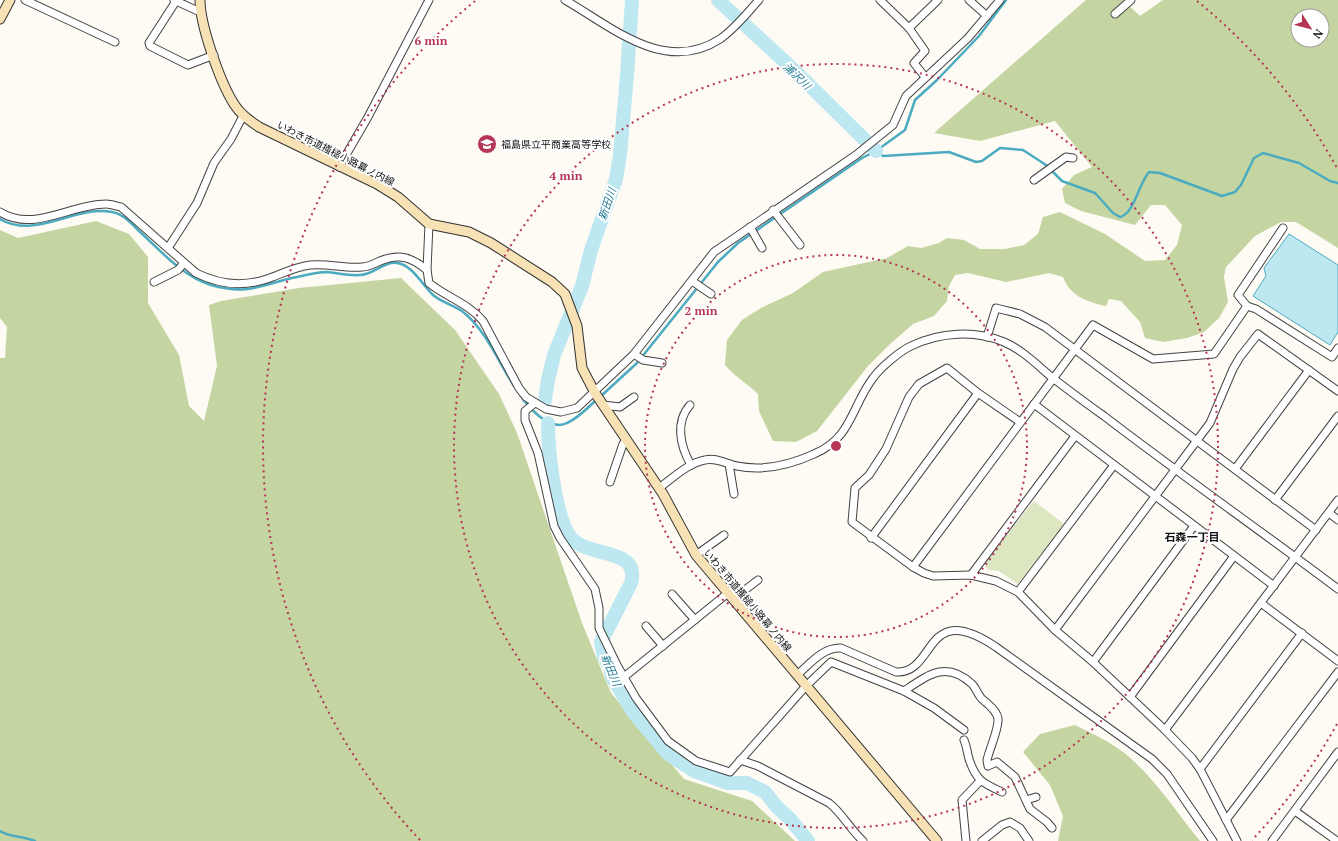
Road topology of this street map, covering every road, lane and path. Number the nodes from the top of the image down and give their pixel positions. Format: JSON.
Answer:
{"nodes":[{"id":1,"x":10,"y":0,"type":"edge"},
{"id":2,"x":25,"y":0,"type":"edge"},
{"id":3,"x":200,"y":0,"type":"edge"},
{"id":4,"x":429,"y":0,"type":"edge"},
{"id":5,"x":565,"y":0,"type":"edge"},
{"id":6,"x":759,"y":0,"type":"edge"},
{"id":7,"x":880,"y":0,"type":"edge"},
{"id":8,"x":938,"y":0,"type":"edge"},
{"id":9,"x":969,"y":0,"type":"edge"},
{"id":10,"x":1000,"y":0,"type":"edge"},
{"id":11,"x":1131,"y":0,"type":"edge"},
{"id":12,"x":175,"y":1,"type":"edge"},
{"id":13,"x":200,"y":12,"type":"junction"},
{"id":14,"x":1115,"y":14,"type":"dead end"},
{"id":15,"x":987,"y":16,"type":"junction"},
{"id":16,"x":0,"y":19,"type":"edge"},
{"id":17,"x":909,"y":28,"type":"junction"},
{"id":18,"x":115,"y":42,"type":"dead end"},
{"id":19,"x":214,"y":55,"type":"junction"},
{"id":20,"x":925,"y":77,"type":"junction"},
{"id":21,"x":243,"y":116,"type":"junction"},
{"id":22,"x":1073,"y":158,"type":"dead end"},
{"id":23,"x":339,"y":167,"type":"junction"},
{"id":24,"x":1034,"y":180,"type":"dead end"},
{"id":25,"x":773,"y":210,"type":"junction"},
{"id":26,"x":0,"y":212,"type":"edge"},
{"id":27,"x":429,"y":224,"type":"junction"},
{"id":28,"x":750,"y":227,"type":"junction"},
{"id":29,"x":1283,"y":228,"type":"dead end"},
{"id":30,"x":800,"y":245,"type":"dead end"},
{"id":31,"x":168,"y":248,"type":"junction"},
{"id":32,"x":762,"y":248,"type":"dead end"},
{"id":33,"x":184,"y":263,"type":"junction"},
{"id":34,"x":426,"y":270,"type":"junction"},
{"id":35,"x":692,"y":281,"type":"junction"},
{"id":36,"x":154,"y":282,"type":"dead end"},
{"id":37,"x":711,"y":294,"type":"dead end"},
{"id":38,"x":1247,"y":306,"type":"junction"},
{"id":39,"x":986,"y":337,"type":"junction"},
{"id":40,"x":1338,"y":348,"type":"edge"},
{"id":41,"x":1075,"y":350,"type":"junction"},
{"id":42,"x":634,"y":354,"type":"junction"},
{"id":43,"x":662,"y":363,"type":"dead end"},
{"id":44,"x":1309,"y":370,"type":"junction"},
{"id":45,"x":1053,"y":378,"type":"junction"},
{"id":46,"x":1338,"y":391,"type":"edge"},
{"id":47,"x":978,"y":393,"type":"junction"},
{"id":48,"x":634,"y":397,"type":"dead end"},
{"id":49,"x":599,"y":398,"type":"junction"},
{"id":50,"x":690,"y":404,"type":"dead end"},
{"id":51,"x":1034,"y":404,"type":"junction"},
{"id":52,"x":535,"y":405,"type":"junction"},
{"id":53,"x":1338,"y":416,"type":"edge"},
{"id":54,"x":1020,"y":422,"type":"junction"},
{"id":55,"x":1075,"y":436,"type":"junction"},
{"id":56,"x":626,"y":440,"type":"junction"},
{"id":57,"x":1196,"y":440,"type":"junction"},
{"id":58,"x":729,"y":464,"type":"junction"},
{"id":59,"x":691,"y":465,"type":"junction"},
{"id":60,"x":1114,"y":465,"type":"junction"},
{"id":61,"x":1175,"y":470,"type":"junction"},
{"id":62,"x":1235,"y":470,"type":"junction"},
{"id":63,"x":610,"y":482,"type":"dead end"},
{"id":64,"x":659,"y":488,"type":"junction"},
{"id":65,"x":734,"y":494,"type":"dead end"},
{"id":66,"x":1155,"y":496,"type":"junction"},
{"id":67,"x":1276,"y":500,"type":"junction"},
{"id":68,"x":1338,"y":500,"type":"edge"},
{"id":69,"x":1329,"y":513,"type":"junction"},
{"id":70,"x":1338,"y":520,"type":"edge"},
{"id":71,"x":1194,"y":526,"type":"junction"},
{"id":72,"x":1316,"y":530,"type":"junction"},
{"id":73,"x":724,"y":535,"type":"dead end"},
{"id":74,"x":871,"y":538,"type":"junction"},
{"id":75,"x":696,"y":555,"type":"junction"},
{"id":76,"x":1234,"y":556,"type":"junction"},
{"id":77,"x":1295,"y":557,"type":"junction"},
{"id":78,"x":913,"y":567,"type":"junction"},
{"id":79,"x":971,"y":575,"type":"junction"},
{"id":80,"x":758,"y":580,"type":"dead end"},
{"id":81,"x":1274,"y":586,"type":"junction"},
{"id":82,"x":1338,"y":589,"type":"edge"},
{"id":83,"x":1018,"y":592,"type":"junction"},
{"id":84,"x":672,"y":594,"type":"dead end"},
{"id":85,"x":730,"y":596,"type":"junction"},
{"id":86,"x":1261,"y":603,"type":"junction"},
{"id":87,"x":695,"y":620,"type":"junction"},
{"id":88,"x":646,"y":626,"type":"dead end"},
{"id":89,"x":1055,"y":630,"type":"junction"},
{"id":90,"x":1302,"y":633,"type":"junction"},
{"id":91,"x":663,"y":646,"type":"junction"},
{"id":92,"x":1338,"y":661,"type":"edge"},
{"id":93,"x":1093,"y":662,"type":"junction"},
{"id":94,"x":1338,"y":672,"type":"edge"},
{"id":95,"x":797,"y":675,"type":"junction"},
{"id":96,"x":624,"y":677,"type":"junction"},
{"id":97,"x":806,"y":686,"type":"junction"},
{"id":98,"x":904,"y":691,"type":"junction"},
{"id":99,"x":1130,"y":697,"type":"junction"},
{"id":100,"x":964,"y":730,"type":"dead end"},
{"id":101,"x":1165,"y":730,"type":"junction"},
{"id":102,"x":964,"y":740,"type":"dead end"},
{"id":103,"x":1338,"y":752,"type":"edge"},
{"id":104,"x":740,"y":760,"type":"junction"},
{"id":105,"x":1200,"y":769,"type":"junction"},
{"id":106,"x":980,"y":781,"type":"junction"},
{"id":107,"x":1002,"y":792,"type":"dead end"},
{"id":108,"x":1036,"y":797,"type":"dead end"},
{"id":109,"x":1026,"y":800,"type":"junction"},
{"id":110,"x":1295,"y":810,"type":"junction"},
{"id":111,"x":1226,"y":820,"type":"junction"},
{"id":112,"x":1052,"y":828,"type":"dead end"},
{"id":113,"x":863,"y":841,"type":"edge"},
{"id":114,"x":937,"y":841,"type":"edge"},
{"id":115,"x":966,"y":841,"type":"edge"},
{"id":116,"x":982,"y":841,"type":"edge"},
{"id":117,"x":1029,"y":841,"type":"edge"},
{"id":118,"x":1213,"y":841,"type":"edge"},
{"id":119,"x":1237,"y":841,"type":"edge"},
{"id":120,"x":1272,"y":841,"type":"edge"},
{"id":121,"x":1337,"y":841,"type":"edge"}],
"edges":[{"from":1,"to":16,"type":"street"},
{"from":2,"to":18,"type":"street"},
{"from":3,"to":13,"type":"street","name":"いわき市道搔槌小路幕ノ内線"},
{"from":4,"to":23,"type":"street"},
{"from":5,"to":6,"type":"street"},
{"from":7,"to":17,"type":"street"},
{"from":8,"to":17,"type":"street"},
{"from":9,"to":15,"type":"street"},
{"from":10,"to":15,"type":"street"},
{"from":11,"to":14,"type":"street"},
{"from":12,"to":13,"type":"street"},
{"from":12,"to":19,"type":"street"},
{"from":13,"to":19,"type":"street","name":"いわき市道搔槌小路幕ノ内線"},
{"from":15,"to":20,"type":"street"},
{"from":17,"to":20,"type":"street"},
{"from":19,"to":21,"type":"street","name":"いわき市道搔槌小路幕ノ内線"},
{"from":20,"to":25,"type":"street"},
{"from":21,"to":23,"type":"street","name":"いわき市道搔槌小路幕ノ内線"},
{"from":21,"to":31,"type":"street"},
{"from":22,"to":24,"type":"street"},
{"from":23,"to":27,"type":"street","name":"いわき市道搔槌小路幕ノ内線"},
{"from":25,"to":28,"type":"street"},
{"from":25,"to":30,"type":"street"},
{"from":26,"to":31,"type":"street"},
{"from":27,"to":34,"type":"street"},
{"from":27,"to":49,"type":"street","name":"いわき市道搔槌小路幕ノ内線"},
{"from":28,"to":32,"type":"street"},
{"from":28,"to":35,"type":"street"},
{"from":29,"to":38,"type":"street"},
{"from":31,"to":33,"type":"street"},
{"from":33,"to":34,"type":"street"},
{"from":33,"to":36,"type":"street"},
{"from":34,"to":52,"type":"street"},
{"from":35,"to":37,"type":"street"},
{"from":35,"to":42,"type":"street"},
{"from":38,"to":40,"type":"street"},
{"from":38,"to":41,"type":"street"},
{"from":39,"to":41,"type":"street"},
{"from":39,"to":45,"type":"street"},
{"from":39,"to":58,"type":"street"},
{"from":41,"to":45,"type":"street"},
{"from":41,"to":57,"type":"street"},
{"from":42,"to":43,"type":"street"},
{"from":42,"to":49,"type":"street"},
{"from":44,"to":46,"type":"street"},
{"from":44,"to":57,"type":"street"},
{"from":44,"to":62,"type":"street"},
{"from":45,"to":51,"type":"street"},
{"from":45,"to":61,"type":"street"},
{"from":47,"to":54,"type":"street"},
{"from":47,"to":74,"type":"street"},
{"from":47,"to":74,"type":"street"},
{"from":48,"to":49,"type":"street"},
{"from":49,"to":52,"type":"street"},
{"from":49,"to":56,"type":"street","name":"いわき市道搔槌小路幕ノ内線"},
{"from":50,"to":59,"type":"street"},
{"from":51,"to":54,"type":"street"},
{"from":51,"to":55,"type":"street"},
{"from":52,"to":96,"type":"street"},
{"from":53,"to":67,"type":"street"},
{"from":54,"to":78,"type":"street"},
{"from":55,"to":60,"type":"street"},
{"from":55,"to":79,"type":"street"},
{"from":56,"to":63,"type":"street"},
{"from":56,"to":64,"type":"street","name":"いわき市道搔槌小路幕ノ内線"},
{"from":57,"to":61,"type":"street"},
{"from":57,"to":62,"type":"street"},
{"from":58,"to":59,"type":"street"},
{"from":58,"to":65,"type":"street"},
{"from":59,"to":64,"type":"street"},
{"from":60,"to":66,"type":"street"},
{"from":60,"to":83,"type":"street"},
{"from":61,"to":66,"type":"street"},
{"from":61,"to":77,"type":"street"},
{"from":62,"to":67,"type":"street"},
{"from":64,"to":75,"type":"street","name":"いわき市道搔槌小路幕ノ内線"},
{"from":66,"to":71,"type":"street"},
{"from":66,"to":89,"type":"street"},
{"from":67,"to":72,"type":"street"},
{"from":68,"to":69,"type":"street"},
{"from":69,"to":70,"type":"street"},
{"from":69,"to":72,"type":"street"},
{"from":71,"to":76,"type":"street"},
{"from":71,"to":93,"type":"street"},
{"from":72,"to":77,"type":"street"},
{"from":73,"to":75,"type":"street"},
{"from":74,"to":78,"type":"street"},
{"from":75,"to":85,"type":"street","name":"いわき市道搔槌小路幕ノ内線"},
{"from":76,"to":81,"type":"street"},
{"from":76,"to":99,"type":"street"},
{"from":77,"to":81,"type":"street"},
{"from":77,"to":82,"type":"street"},
{"from":78,"to":79,"type":"street"},
{"from":79,"to":83,"type":"street"},
{"from":80,"to":85,"type":"street"},
{"from":81,"to":86,"type":"street"},
{"from":83,"to":89,"type":"street"},
{"from":84,"to":87,"type":"street"},
{"from":85,"to":87,"type":"street"},
{"from":85,"to":95,"type":"street","name":"いわき市道搔槌小路幕ノ内線"},
{"from":86,"to":90,"type":"street"},
{"from":86,"to":101,"type":"street"},
{"from":87,"to":91,"type":"street"},
{"from":88,"to":91,"type":"street"},
{"from":89,"to":93,"type":"street"},
{"from":90,"to":92,"type":"street"},
{"from":90,"to":105,"type":"street"},
{"from":91,"to":96,"type":"street"},
{"from":93,"to":99,"type":"street"},
{"from":94,"to":111,"type":"street"},
{"from":95,"to":97,"type":"street","name":"いわき市道搔槌小路幕ノ内線"},
{"from":95,"to":118,"type":"street"},
{"from":96,"to":104,"type":"street"},
{"from":97,"to":98,"type":"street"},
{"from":97,"to":104,"type":"street"},
{"from":97,"to":114,"type":"street","name":"いわき市道搔槌小路幕ノ内線"},
{"from":98,"to":100,"type":"street"},
{"from":98,"to":109,"type":"street"},
{"from":99,"to":101,"type":"street"},
{"from":101,"to":105,"type":"street"},
{"from":102,"to":106,"type":"street"},
{"from":103,"to":110,"type":"street"},
{"from":104,"to":113,"type":"street"},
{"from":105,"to":111,"type":"street"},
{"from":106,"to":107,"type":"street"},
{"from":106,"to":115,"type":"street"},
{"from":108,"to":109,"type":"street"},
{"from":109,"to":112,"type":"street"},
{"from":110,"to":120,"type":"street"},
{"from":110,"to":121,"type":"street"},
{"from":111,"to":119,"type":"street"},
{"from":116,"to":117,"type":"street"}]}
